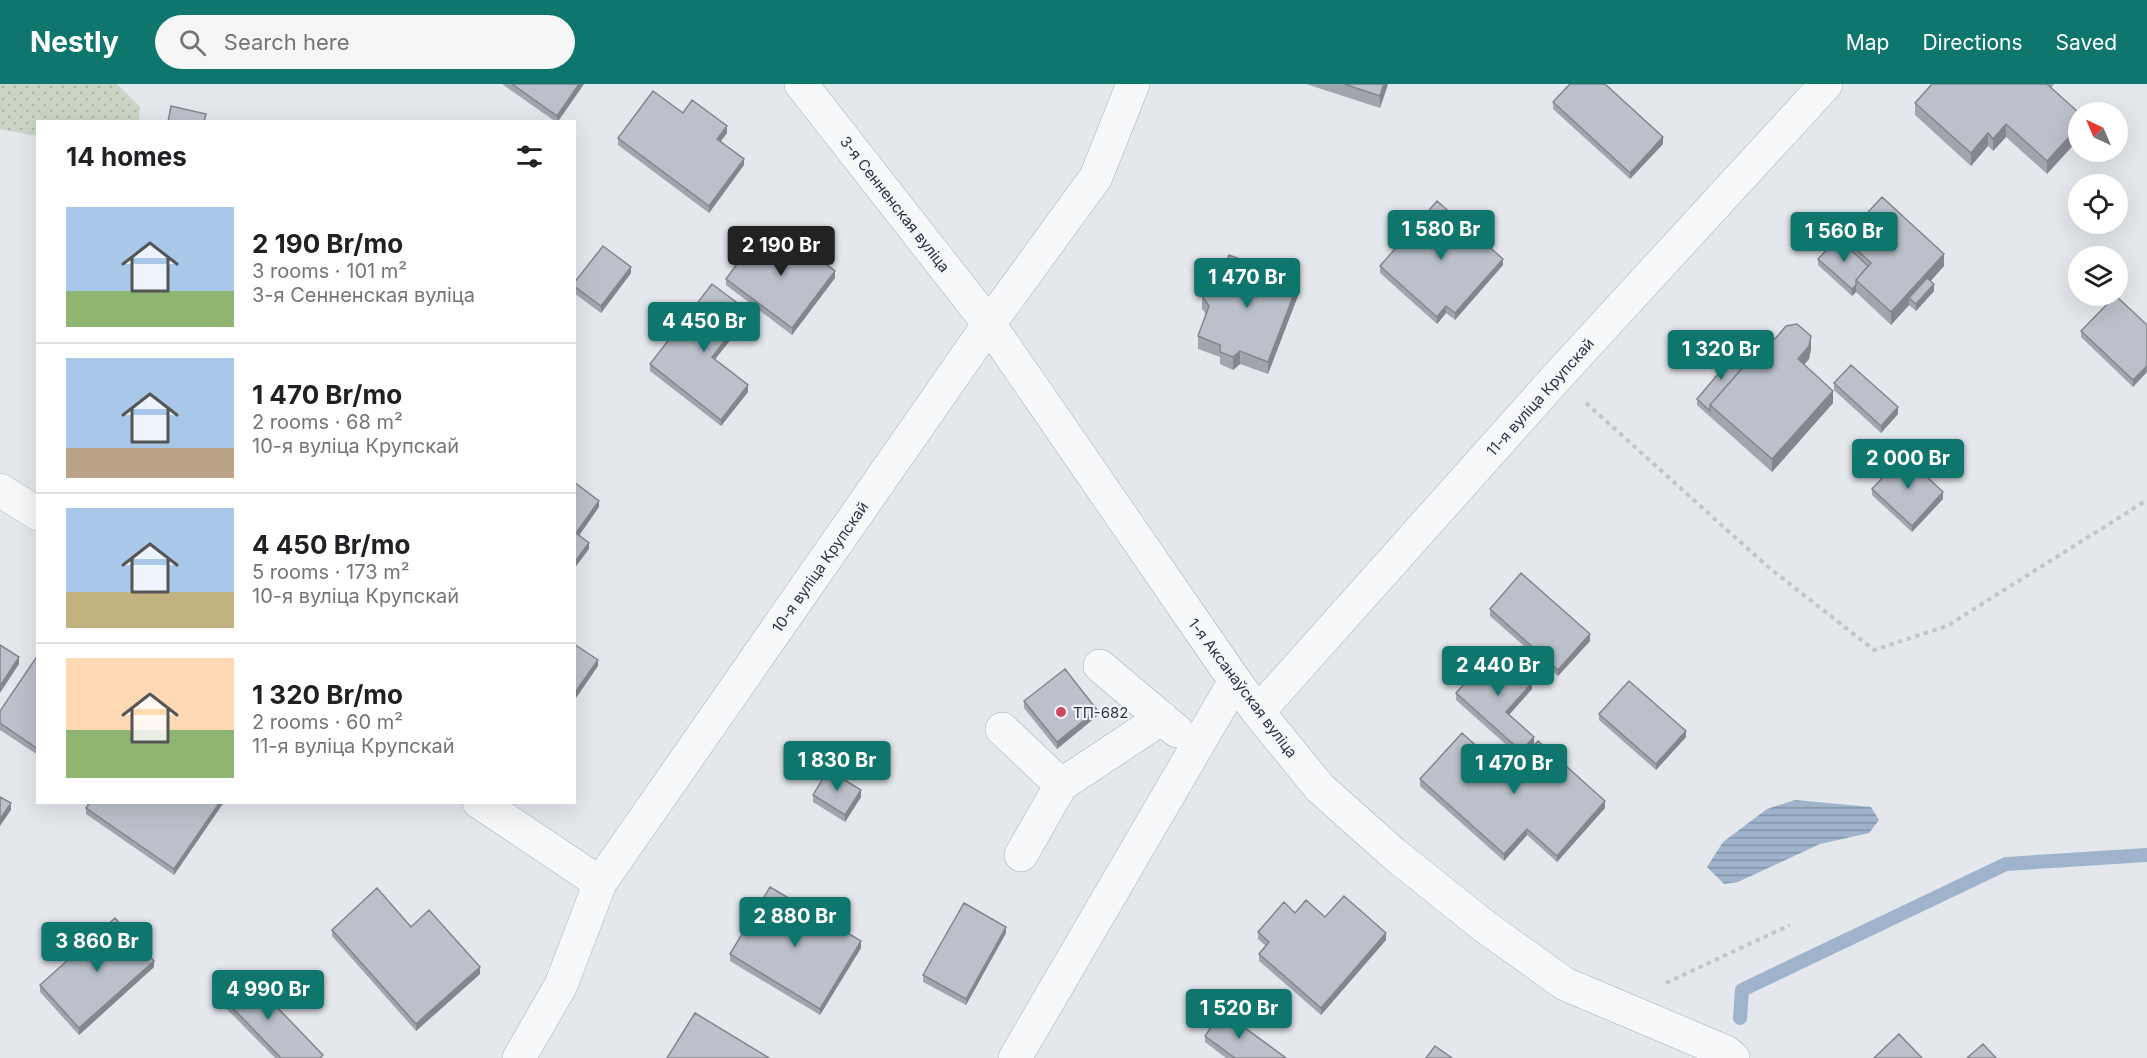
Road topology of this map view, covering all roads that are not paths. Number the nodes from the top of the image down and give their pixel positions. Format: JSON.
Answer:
{"nodes":[{"id":1,"x":801,"y":84,"type":"edge"},
{"id":2,"x":1133,"y":84,"type":"edge"},
{"id":3,"x":1826,"y":84,"type":"edge"},
{"id":4,"x":989,"y":324,"type":"junction"},
{"id":5,"x":0,"y":490,"type":"edge"},
{"id":6,"x":36,"y":513,"type":"edge"},
{"id":7,"x":1100,"y":666,"type":"dead end"},
{"id":8,"x":1235,"y":681,"type":"junction"},
{"id":9,"x":1258,"y":712,"type":"junction"},
{"id":10,"x":1162,"y":718,"type":"junction"},
{"id":11,"x":1002,"y":729,"type":"dead end"},
{"id":12,"x":1197,"y":748,"type":"junction"},
{"id":13,"x":1061,"y":785,"type":"junction"},
{"id":14,"x":482,"y":804,"type":"edge"},
{"id":15,"x":1022,"y":855,"type":"dead end"},
{"id":16,"x":600,"y":883,"type":"junction"},
{"id":17,"x":519,"y":1058,"type":"edge"},
{"id":18,"x":1016,"y":1058,"type":"edge"},
{"id":19,"x":1733,"y":1058,"type":"edge"}],
"edges":[{"from":1,"to":4,"type":"street","name":"3-я Сенненская вуліца"},
{"from":2,"to":4,"type":"street","name":"10-я вуліца Крупскай"},
{"from":3,"to":9,"type":"street","name":"11-я вуліца Крупскай"},
{"from":4,"to":8,"type":"street","name":"1-я Аксанаўская вуліца"},
{"from":4,"to":16,"type":"street","name":"10-я вуліца Крупскай"},
{"from":5,"to":6,"type":"street"},
{"from":7,"to":10,"type":"street"},
{"from":8,"to":9,"type":"street","name":"1-я Аксанаўская вуліца"},
{"from":8,"to":12,"type":"street"},
{"from":9,"to":19,"type":"street","name":"1-я Аксанаўская вуліца"},
{"from":10,"to":12,"type":"street"},
{"from":10,"to":13,"type":"street"},
{"from":11,"to":13,"type":"street"},
{"from":12,"to":18,"type":"street"},
{"from":13,"to":15,"type":"street"},
{"from":14,"to":16,"type":"street"},
{"from":16,"to":17,"type":"street","name":"10-я вуліца Крупскай"}]}
